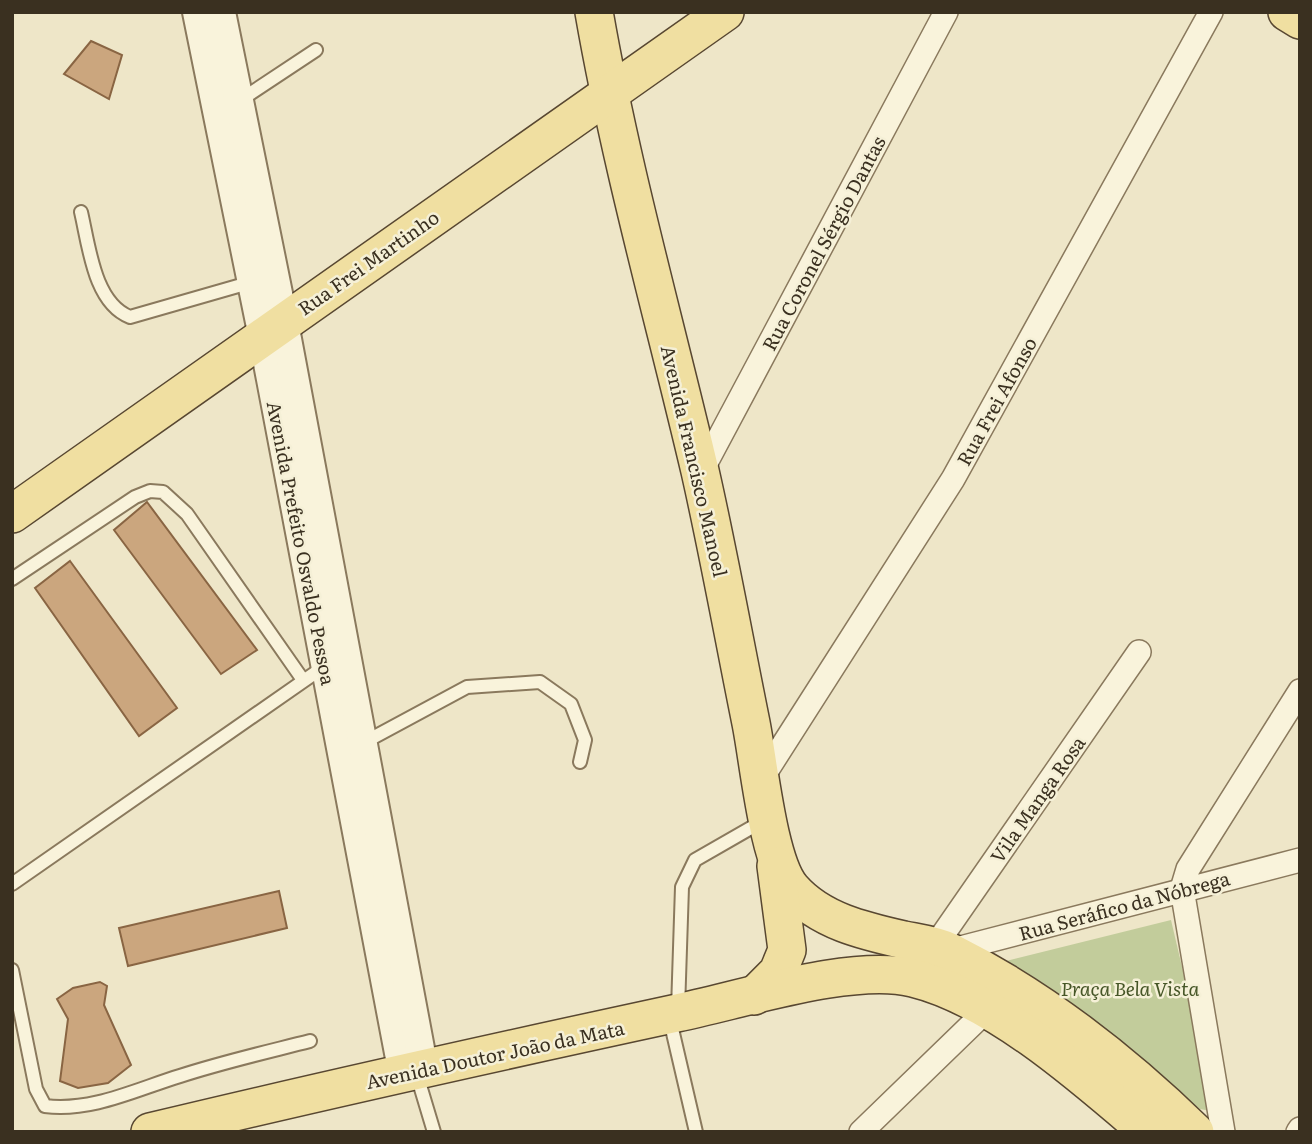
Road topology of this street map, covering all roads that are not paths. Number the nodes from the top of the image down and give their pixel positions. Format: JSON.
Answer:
{"nodes":[{"id":1,"x":197,"y":12,"type":"edge"},
{"id":2,"x":221,"y":12,"type":"edge"},
{"id":3,"x":594,"y":12,"type":"edge"},
{"id":4,"x":725,"y":12,"type":"edge"},
{"id":5,"x":946,"y":12,"type":"edge"},
{"id":6,"x":1212,"y":12,"type":"edge"},
{"id":7,"x":1287,"y":12,"type":"edge"},
{"id":8,"x":1300,"y":20,"type":"edge"},
{"id":9,"x":316,"y":50,"type":"dead end"},
{"id":10,"x":608,"y":92,"type":"junction"},
{"id":11,"x":239,"y":102,"type":"junction"},
{"id":12,"x":81,"y":212,"type":"dead end"},
{"id":13,"x":252,"y":282,"type":"junction"},
{"id":14,"x":273,"y":330,"type":"junction"},
{"id":15,"x":700,"y":474,"type":"junction"},
{"id":16,"x":12,"y":514,"type":"edge"},
{"id":17,"x":12,"y":579,"type":"edge"},
{"id":18,"x":1139,"y":652,"type":"dead end"},
{"id":19,"x":314,"y":673,"type":"junction"},
{"id":20,"x":1300,"y":691,"type":"edge"},
{"id":21,"x":363,"y":743,"type":"junction"},
{"id":22,"x":580,"y":762,"type":"dead end"},
{"id":23,"x":762,"y":778,"type":"junction"},
{"id":24,"x":769,"y":818,"type":"junction"},
{"id":25,"x":1300,"y":860,"type":"edge"},
{"id":26,"x":776,"y":861,"type":"junction"},
{"id":27,"x":12,"y":884,"type":"edge"},
{"id":28,"x":1182,"y":889,"type":"junction"},
{"id":29,"x":931,"y":951,"type":"junction"},
{"id":30,"x":12,"y":970,"type":"edge"},
{"id":31,"x":760,"y":990,"type":"junction"},
{"id":32,"x":989,"y":1008,"type":"junction"},
{"id":33,"x":675,"y":1011,"type":"junction"},
{"id":34,"x":310,"y":1041,"type":"dead end"},
{"id":35,"x":414,"y":1069,"type":"junction"},
{"id":36,"x":225,"y":1123,"type":"edge"},
{"id":37,"x":150,"y":1132,"type":"edge"},
{"id":38,"x":434,"y":1132,"type":"edge"},
{"id":39,"x":696,"y":1132,"type":"edge"},
{"id":40,"x":861,"y":1132,"type":"edge"},
{"id":41,"x":1148,"y":1132,"type":"edge"},
{"id":42,"x":1195,"y":1132,"type":"edge"},
{"id":43,"x":1223,"y":1132,"type":"edge"}],
"edges":[{"from":1,"to":13,"type":"street","name":"Avenida Prefeito Osvaldo Pessoa"},
{"from":2,"to":11,"type":"street","name":"Avenida Prefeito Osvaldo Pessoa"},
{"from":3,"to":10,"type":"main road","name":"Avenida Francisco Manoel"},
{"from":4,"to":10,"type":"main road","name":"Rua Frei Martinho"},
{"from":5,"to":15,"type":"street","name":"Rua Coronel Sérgio Dantas"},
{"from":6,"to":23,"type":"street","name":"Rua Frei Afonso"},
{"from":7,"to":8,"type":"main road"},
{"from":9,"to":11,"type":"lane"},
{"from":10,"to":14,"type":"main road","name":"Rua Frei Martinho"},
{"from":10,"to":15,"type":"main road","name":"Avenida Francisco Manoel"},
{"from":11,"to":14,"type":"street","name":"Avenida Prefeito Osvaldo Pessoa"},
{"from":12,"to":13,"type":"lane"},
{"from":13,"to":14,"type":"street","name":"Avenida Prefeito Osvaldo Pessoa"},
{"from":14,"to":16,"type":"main road","name":"Rua Frei Martinho"},
{"from":14,"to":19,"type":"street","name":"Avenida Prefeito Osvaldo Pessoa"},
{"from":14,"to":21,"type":"street","name":"Avenida Prefeito Osvaldo Pessoa"},
{"from":15,"to":23,"type":"main road","name":"Avenida Francisco Manoel"},
{"from":17,"to":19,"type":"lane"},
{"from":18,"to":29,"type":"street","name":"Vila Manga Rosa"},
{"from":19,"to":27,"type":"lane"},
{"from":19,"to":35,"type":"street","name":"Avenida Prefeito Osvaldo Pessoa"},
{"from":20,"to":28,"type":"street"},
{"from":21,"to":22,"type":"lane"},
{"from":21,"to":35,"type":"street","name":"Avenida Prefeito Osvaldo Pessoa"},
{"from":23,"to":24,"type":"main road","name":"Avenida Francisco Manoel"},
{"from":24,"to":26,"type":"main road","name":"Avenida Francisco Manoel"},
{"from":24,"to":33,"type":"lane"},
{"from":25,"to":28,"type":"street","name":"Rua Seráfico da Nóbrega"},
{"from":26,"to":29,"type":"main road","name":"Avenida Francisco Manoel"},
{"from":26,"to":31,"type":"main road"},
{"from":28,"to":29,"type":"street","name":"Rua Seráfico da Nóbrega"},
{"from":28,"to":43,"type":"street"},
{"from":29,"to":42,"type":"main road"},
{"from":30,"to":34,"type":"lane"},
{"from":31,"to":32,"type":"main road","name":"Avenida Doutor João da Mata"},
{"from":31,"to":33,"type":"main road","name":"Avenida Doutor João da Mata"},
{"from":32,"to":40,"type":"street"},
{"from":32,"to":41,"type":"main road","name":"Avenida Doutor João da Mata"},
{"from":33,"to":35,"type":"main road","name":"Avenida Doutor João da Mata"},
{"from":33,"to":39,"type":"lane"},
{"from":35,"to":36,"type":"main road","name":"Avenida Doutor João da Mata"},
{"from":35,"to":38,"type":"lane"},
{"from":36,"to":37,"type":"main road","name":"Avenida Doutor João da Mata"}]}
